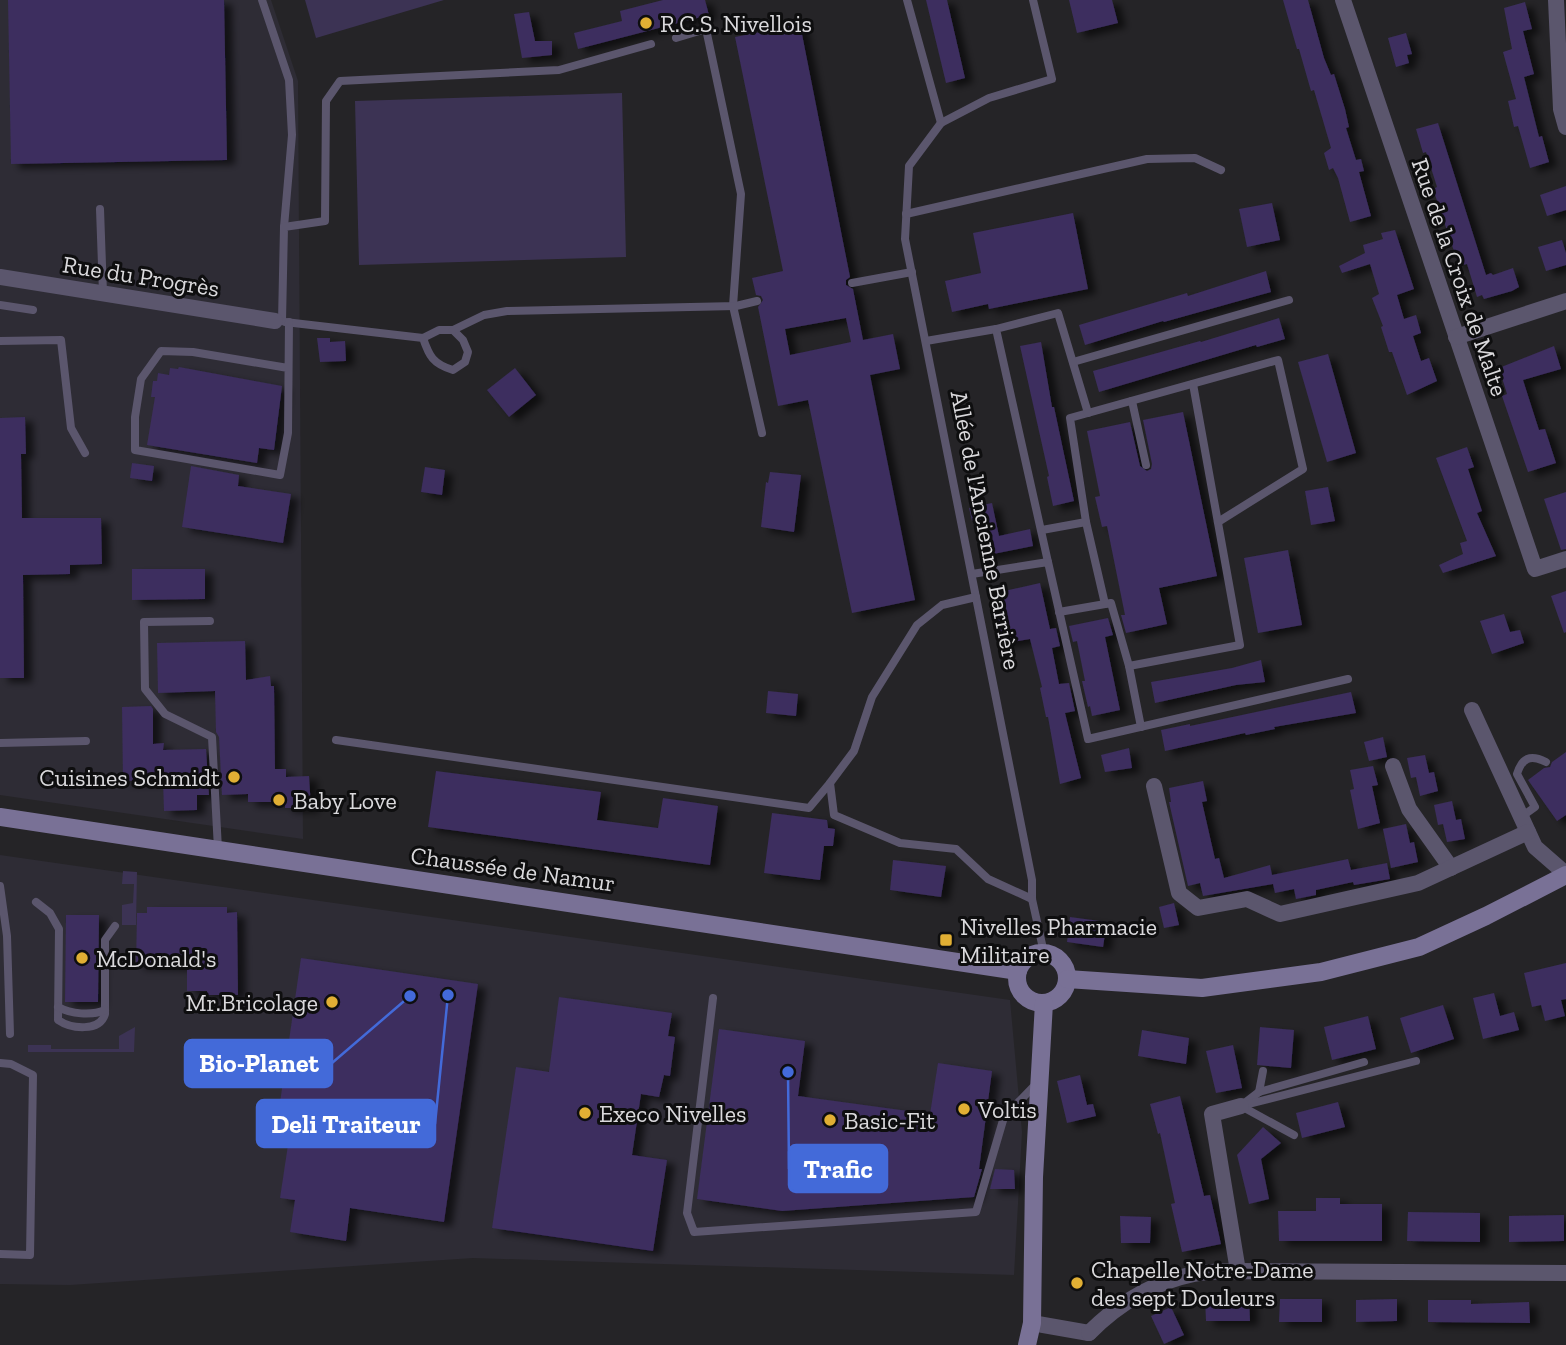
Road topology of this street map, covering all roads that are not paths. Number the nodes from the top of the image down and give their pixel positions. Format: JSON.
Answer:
{"nodes":[{"id":1,"x":262,"y":0,"type":"edge"},
{"id":2,"x":907,"y":0,"type":"edge"},
{"id":3,"x":1032,"y":0,"type":"edge"},
{"id":4,"x":1343,"y":0,"type":"edge"},
{"id":5,"x":1556,"y":0,"type":"edge"},
{"id":6,"x":676,"y":38,"type":"dead end"},
{"id":7,"x":651,"y":44,"type":"dead end"},
{"id":8,"x":941,"y":123,"type":"junction"},
{"id":9,"x":1566,"y":127,"type":"edge"},
{"id":10,"x":1221,"y":170,"type":"dead end"},
{"id":11,"x":100,"y":209,"type":"dead end"},
{"id":12,"x":906,"y":214,"type":"junction"},
{"id":13,"x":284,"y":227,"type":"junction"},
{"id":14,"x":912,"y":272,"type":"junction"},
{"id":15,"x":0,"y":277,"type":"edge"},
{"id":16,"x":852,"y":284,"type":"dead end"},
{"id":17,"x":103,"y":293,"type":"junction"},
{"id":18,"x":1289,"y":300,"type":"dead end"},
{"id":19,"x":757,"y":301,"type":"dead end"},
{"id":20,"x":1566,"y":301,"type":"edge"},
{"id":21,"x":0,"y":305,"type":"edge"},
{"id":22,"x":733,"y":306,"type":"junction"},
{"id":23,"x":33,"y":310,"type":"dead end"},
{"id":24,"x":282,"y":321,"type":"junction"},
{"id":25,"x":996,"y":329,"type":"junction"},
{"id":26,"x":453,"y":330,"type":"junction"},
{"id":27,"x":1456,"y":337,"type":"junction"},
{"id":28,"x":424,"y":338,"type":"junction"},
{"id":29,"x":0,"y":341,"type":"edge"},
{"id":30,"x":926,"y":341,"type":"junction"},
{"id":31,"x":1073,"y":362,"type":"junction"},
{"id":32,"x":288,"y":368,"type":"junction"},
{"id":33,"x":1193,"y":384,"type":"junction"},
{"id":34,"x":1132,"y":401,"type":"junction"},
{"id":35,"x":1088,"y":413,"type":"junction"},
{"id":36,"x":762,"y":433,"type":"dead end"},
{"id":37,"x":85,"y":453,"type":"dead end"},
{"id":38,"x":1146,"y":465,"type":"dead end"},
{"id":39,"x":1086,"y":522,"type":"junction"},
{"id":40,"x":1218,"y":522,"type":"junction"},
{"id":41,"x":1042,"y":530,"type":"junction"},
{"id":42,"x":1566,"y":559,"type":"edge"},
{"id":43,"x":1048,"y":562,"type":"junction"},
{"id":44,"x":972,"y":574,"type":"junction"},
{"id":45,"x":976,"y":597,"type":"junction"},
{"id":46,"x":1105,"y":604,"type":"junction"},
{"id":47,"x":1059,"y":612,"type":"junction"},
{"id":48,"x":210,"y":621,"type":"dead end"},
{"id":49,"x":1129,"y":666,"type":"junction"},
{"id":50,"x":1348,"y":679,"type":"dead end"},
{"id":51,"x":1472,"y":710,"type":"dead end"},
{"id":52,"x":1141,"y":727,"type":"junction"},
{"id":53,"x":336,"y":740,"type":"dead end"},
{"id":54,"x":86,"y":741,"type":"dead end"},
{"id":55,"x":0,"y":743,"type":"edge"},
{"id":56,"x":1546,"y":762,"type":"dead end"},
{"id":57,"x":1393,"y":766,"type":"dead end"},
{"id":58,"x":830,"y":783,"type":"junction"},
{"id":59,"x":1154,"y":786,"type":"dead end"},
{"id":60,"x":0,"y":817,"type":"edge"},
{"id":61,"x":1521,"y":817,"type":"junction"},
{"id":62,"x":1528,"y":832,"type":"junction"},
{"id":63,"x":218,"y":851,"type":"junction"},
{"id":64,"x":1451,"y":868,"type":"junction"},
{"id":65,"x":1562,"y":880,"type":"edge"},
{"id":66,"x":0,"y":886,"type":"edge"},
{"id":67,"x":1032,"y":899,"type":"junction"},
{"id":68,"x":36,"y":902,"type":"dead end"},
{"id":69,"x":115,"y":926,"type":"dead end"},
{"id":70,"x":1044,"y":953,"type":"junction"},
{"id":71,"x":4,"y":958,"type":"edge"},
{"id":72,"x":1018,"y":971,"type":"junction"},
{"id":73,"x":1067,"y":979,"type":"junction"},
{"id":74,"x":713,"y":998,"type":"dead end"},
{"id":75,"x":1044,"y":1003,"type":"junction"},
{"id":76,"x":58,"y":1007,"type":"junction"},
{"id":77,"x":105,"y":1010,"type":"junction"},
{"id":78,"x":10,"y":1034,"type":"dead end"},
{"id":79,"x":1416,"y":1061,"type":"dead end"},
{"id":80,"x":1364,"y":1062,"type":"dead end"},
{"id":81,"x":0,"y":1063,"type":"edge"},
{"id":82,"x":1263,"y":1071,"type":"dead end"},
{"id":83,"x":1040,"y":1079,"type":"junction"},
{"id":84,"x":1259,"y":1092,"type":"junction"},
{"id":85,"x":1241,"y":1106,"type":"junction"},
{"id":86,"x":1294,"y":1135,"type":"dead end"},
{"id":87,"x":0,"y":1254,"type":"edge"},
{"id":88,"x":1238,"y":1271,"type":"junction"},
{"id":89,"x":1566,"y":1273,"type":"edge"},
{"id":90,"x":1032,"y":1323,"type":"junction"},
{"id":91,"x":1090,"y":1339,"type":"edge"},
{"id":92,"x":1027,"y":1345,"type":"edge"}],
"edges":[{"from":1,"to":13,"type":"lane"},
{"from":2,"to":8,"type":"lane"},
{"from":3,"to":8,"type":"lane","name":"Allée de l'Ancienne Barrière"},
{"from":4,"to":27,"type":"street","name":"Rue de la Croix de Malte"},
{"from":5,"to":9,"type":"street"},
{"from":6,"to":22,"type":"lane"},
{"from":7,"to":13,"type":"lane"},
{"from":8,"to":12,"type":"lane","name":"Allée de l'Ancienne Barrière"},
{"from":10,"to":12,"type":"lane"},
{"from":11,"to":17,"type":"lane"},
{"from":12,"to":14,"type":"lane","name":"Allée de l'Ancienne Barrière"},
{"from":13,"to":24,"type":"lane"},
{"from":14,"to":16,"type":"lane"},
{"from":14,"to":30,"type":"lane","name":"Allée de l'Ancienne Barrière"},
{"from":15,"to":17,"type":"street","name":"Rue du Progrès"},
{"from":17,"to":24,"type":"street","name":"Rue du Progrès"},
{"from":18,"to":31,"type":"lane"},
{"from":19,"to":22,"type":"lane"},
{"from":20,"to":27,"type":"street"},
{"from":21,"to":23,"type":"lane"},
{"from":22,"to":26,"type":"lane"},
{"from":22,"to":36,"type":"lane"},
{"from":24,"to":28,"type":"lane"},
{"from":24,"to":32,"type":"lane"},
{"from":25,"to":30,"type":"lane"},
{"from":25,"to":31,"type":"lane"},
{"from":25,"to":41,"type":"lane"},
{"from":26,"to":28,"type":"lane"},
{"from":26,"to":28,"type":"lane"},
{"from":27,"to":42,"type":"street","name":"Rue de la Croix de Malte"},
{"from":29,"to":37,"type":"lane"},
{"from":30,"to":44,"type":"lane","name":"Allée de l'Ancienne Barrière"},
{"from":31,"to":35,"type":"lane"},
{"from":32,"to":32,"type":"lane"},
{"from":33,"to":34,"type":"lane"},
{"from":33,"to":40,"type":"lane"},
{"from":33,"to":40,"type":"lane"},
{"from":34,"to":35,"type":"lane"},
{"from":34,"to":38,"type":"lane"},
{"from":35,"to":39,"type":"lane"},
{"from":39,"to":41,"type":"lane"},
{"from":39,"to":46,"type":"lane"},
{"from":40,"to":49,"type":"lane"},
{"from":41,"to":43,"type":"lane"},
{"from":43,"to":44,"type":"lane"},
{"from":43,"to":47,"type":"lane"},
{"from":44,"to":45,"type":"lane","name":"Allée de l'Ancienne Barrière"},
{"from":45,"to":58,"type":"lane"},
{"from":45,"to":67,"type":"lane","name":"Allée de l'Ancienne Barrière"},
{"from":46,"to":47,"type":"lane"},
{"from":46,"to":49,"type":"lane"},
{"from":47,"to":52,"type":"lane"},
{"from":48,"to":63,"type":"lane"},
{"from":49,"to":52,"type":"lane"},
{"from":50,"to":52,"type":"lane"},
{"from":51,"to":61,"type":"street"},
{"from":53,"to":58,"type":"lane"},
{"from":54,"to":55,"type":"lane"},
{"from":56,"to":61,"type":"lane"},
{"from":57,"to":64,"type":"street"},
{"from":58,"to":67,"type":"lane"},
{"from":59,"to":64,"type":"street"},
{"from":60,"to":63,"type":"main road","name":"Chaussée de Namur"},
{"from":61,"to":62,"type":"street"},
{"from":62,"to":64,"type":"street"},
{"from":62,"to":65,"type":"street"},
{"from":63,"to":72,"type":"main road","name":"Chaussée de Namur"},
{"from":65,"to":73,"type":"main road"},
{"from":66,"to":71,"type":"lane"},
{"from":67,"to":70,"type":"lane","name":"Allée de l'Ancienne Barrière"},
{"from":68,"to":76,"type":"lane"},
{"from":69,"to":77,"type":"lane"},
{"from":70,"to":72,"type":"main road"},
{"from":70,"to":73,"type":"main road"},
{"from":71,"to":78,"type":"lane"},
{"from":72,"to":75,"type":"main road"},
{"from":73,"to":75,"type":"main road"},
{"from":74,"to":83,"type":"lane"},
{"from":75,"to":83,"type":"main road"},
{"from":76,"to":77,"type":"lane"},
{"from":76,"to":77,"type":"lane"},
{"from":79,"to":85,"type":"lane"},
{"from":80,"to":84,"type":"lane"},
{"from":81,"to":87,"type":"lane"},
{"from":82,"to":84,"type":"lane"},
{"from":83,"to":90,"type":"main road"},
{"from":84,"to":85,"type":"lane"},
{"from":85,"to":86,"type":"lane"},
{"from":85,"to":88,"type":"street"},
{"from":88,"to":89,"type":"street"},
{"from":88,"to":91,"type":"street"},
{"from":90,"to":91,"type":"street"},
{"from":90,"to":92,"type":"main road"}]}
